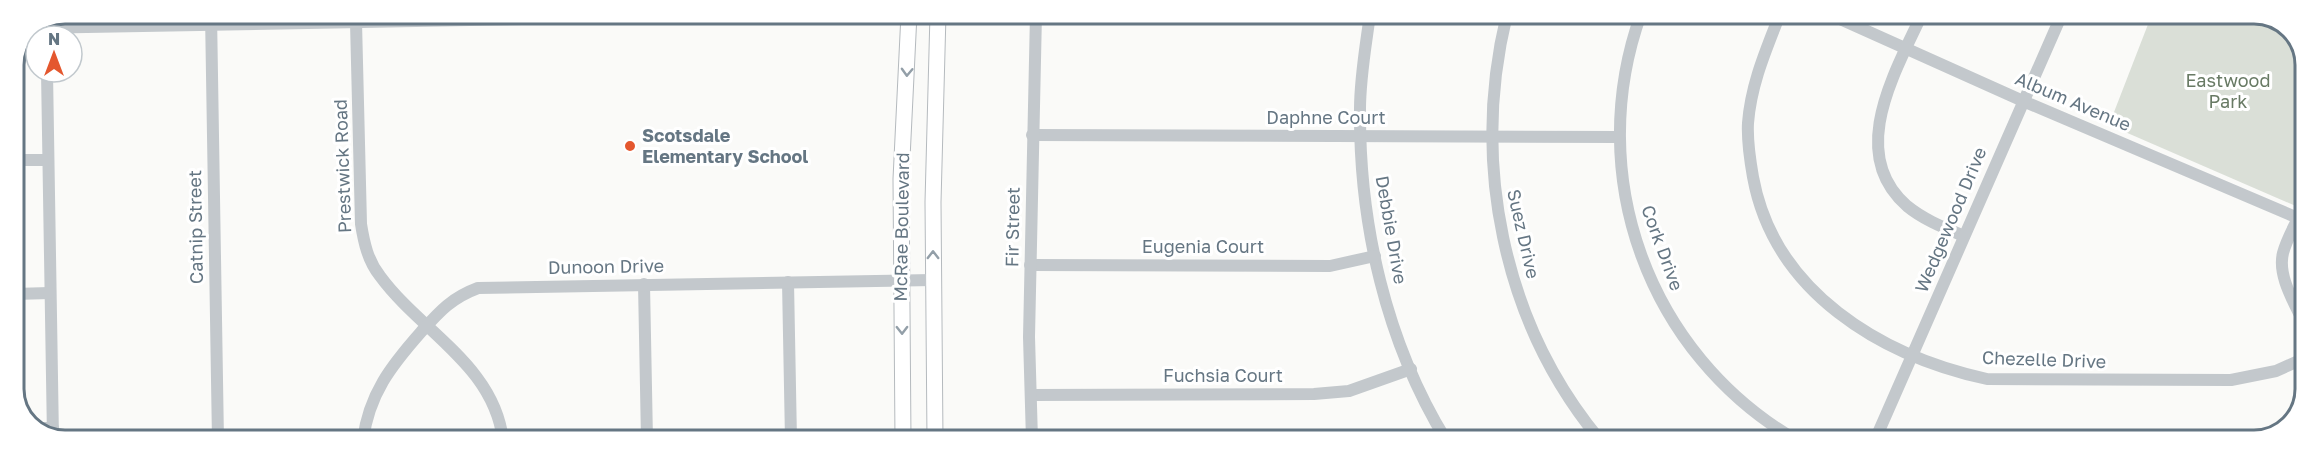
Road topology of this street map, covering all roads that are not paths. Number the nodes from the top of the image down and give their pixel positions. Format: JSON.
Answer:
{"nodes":[{"id":1,"x":148,"y":24,"type":"edge"},
{"id":2,"x":211,"y":24,"type":"edge"},
{"id":3,"x":356,"y":24,"type":"edge"},
{"id":4,"x":909,"y":24,"type":"edge"},
{"id":5,"x":938,"y":24,"type":"edge"},
{"id":6,"x":1036,"y":24,"type":"edge"},
{"id":7,"x":1369,"y":24,"type":"edge"},
{"id":8,"x":1505,"y":24,"type":"edge"},
{"id":9,"x":1638,"y":24,"type":"edge"},
{"id":10,"x":1776,"y":24,"type":"edge"},
{"id":11,"x":1852,"y":24,"type":"edge"},
{"id":12,"x":1918,"y":24,"type":"edge"},
{"id":13,"x":2058,"y":24,"type":"edge"},
{"id":14,"x":84,"y":29,"type":"edge"},
{"id":15,"x":1907,"y":48,"type":"junction"},
{"id":16,"x":47,"y":84,"type":"edge"},
{"id":17,"x":2023,"y":101,"type":"junction"},
{"id":18,"x":1032,"y":135,"type":"junction"},
{"id":19,"x":1493,"y":135,"type":"junction"},
{"id":20,"x":1361,"y":136,"type":"junction"},
{"id":21,"x":1619,"y":137,"type":"junction"},
{"id":22,"x":24,"y":160,"type":"edge"},
{"id":23,"x":47,"y":160,"type":"junction"},
{"id":24,"x":2295,"y":216,"type":"edge"},
{"id":25,"x":2295,"y":232,"type":"edge"},
{"id":26,"x":1964,"y":236,"type":"junction"},
{"id":27,"x":1375,"y":256,"type":"junction"},
{"id":28,"x":1030,"y":264,"type":"junction"},
{"id":29,"x":933,"y":280,"type":"junction"},
{"id":30,"x":901,"y":281,"type":"junction"},
{"id":31,"x":788,"y":282,"type":"junction"},
{"id":32,"x":644,"y":284,"type":"junction"},
{"id":33,"x":50,"y":293,"type":"junction"},
{"id":34,"x":24,"y":294,"type":"edge"},
{"id":35,"x":2295,"y":304,"type":"edge"},
{"id":36,"x":427,"y":325,"type":"junction"},
{"id":37,"x":1913,"y":354,"type":"junction"},
{"id":38,"x":2295,"y":362,"type":"edge"},
{"id":39,"x":1411,"y":369,"type":"junction"},
{"id":40,"x":1031,"y":395,"type":"junction"},
{"id":41,"x":53,"y":428,"type":"edge"},
{"id":42,"x":218,"y":430,"type":"edge"},
{"id":43,"x":366,"y":430,"type":"edge"},
{"id":44,"x":500,"y":430,"type":"edge"},
{"id":45,"x":647,"y":430,"type":"edge"},
{"id":46,"x":791,"y":430,"type":"edge"},
{"id":47,"x":903,"y":430,"type":"edge"},
{"id":48,"x":934,"y":430,"type":"edge"},
{"id":49,"x":1032,"y":430,"type":"edge"},
{"id":50,"x":1440,"y":430,"type":"edge"},
{"id":51,"x":1592,"y":430,"type":"edge"},
{"id":52,"x":1781,"y":430,"type":"edge"},
{"id":53,"x":1879,"y":430,"type":"edge"}],
"edges":[{"from":1,"to":14,"type":"street"},
{"from":2,"to":42,"type":"street","name":"Catnip Street"},
{"from":3,"to":36,"type":"street","name":"Prestwick Road"},
{"from":4,"to":30,"type":"main road","name":"McRae Boulevard","one_way":true},
{"from":29,"to":5,"type":"main road","name":"McRae Boulevard","one_way":true},
{"from":6,"to":18,"type":"street","name":"Fir Street"},
{"from":7,"to":20,"type":"street","name":"Debbie Drive"},
{"from":8,"to":19,"type":"street","name":"Suez Drive"},
{"from":9,"to":21,"type":"street","name":"Cork Drive"},
{"from":10,"to":37,"type":"street","name":"Chezelle Drive"},
{"from":11,"to":15,"type":"street","name":"Album Avenue"},
{"from":12,"to":15,"type":"street"},
{"from":13,"to":17,"type":"street","name":"Wedgewood Drive"},
{"from":15,"to":17,"type":"street","name":"Album Avenue"},
{"from":15,"to":26,"type":"street"},
{"from":16,"to":23,"type":"street"},
{"from":17,"to":24,"type":"street","name":"Album Avenue"},
{"from":17,"to":26,"type":"street","name":"Wedgewood Drive"},
{"from":18,"to":20,"type":"street","name":"Daphne Court"},
{"from":18,"to":28,"type":"street","name":"Fir Street"},
{"from":19,"to":20,"type":"street","name":"Daphne Court"},
{"from":19,"to":21,"type":"street","name":"Daphne Court"},
{"from":19,"to":51,"type":"street","name":"Suez Drive"},
{"from":20,"to":27,"type":"street","name":"Debbie Drive"},
{"from":21,"to":52,"type":"street","name":"Cork Drive"},
{"from":22,"to":23,"type":"street"},
{"from":23,"to":33,"type":"street"},
{"from":25,"to":35,"type":"street"},
{"from":26,"to":37,"type":"street","name":"Wedgewood Drive"},
{"from":27,"to":28,"type":"street","name":"Eugenia Court"},
{"from":27,"to":39,"type":"street","name":"Debbie Drive"},
{"from":28,"to":40,"type":"street","name":"Fir Street"},
{"from":29,"to":30,"type":"street","name":"Dunoon Drive"},
{"from":29,"to":48,"type":"main road","name":"McRae Boulevard"},
{"from":30,"to":31,"type":"street","name":"Dunoon Drive"},
{"from":30,"to":47,"type":"main road","name":"McRae Boulevard","one_way":true},
{"from":31,"to":32,"type":"street","name":"Dunoon Drive"},
{"from":31,"to":46,"type":"street"},
{"from":32,"to":36,"type":"street","name":"Dunoon Drive"},
{"from":32,"to":45,"type":"street"},
{"from":33,"to":34,"type":"street"},
{"from":33,"to":41,"type":"street"},
{"from":36,"to":43,"type":"street","name":"Dunoon Drive"},
{"from":36,"to":44,"type":"street","name":"Prestwick Road"},
{"from":37,"to":38,"type":"street","name":"Chezelle Drive"},
{"from":37,"to":53,"type":"street","name":"Wedgewood Drive"},
{"from":39,"to":40,"type":"street","name":"Fuchsia Court"},
{"from":39,"to":50,"type":"street","name":"Debbie Drive"},
{"from":40,"to":49,"type":"street","name":"Fir Street"}]}
